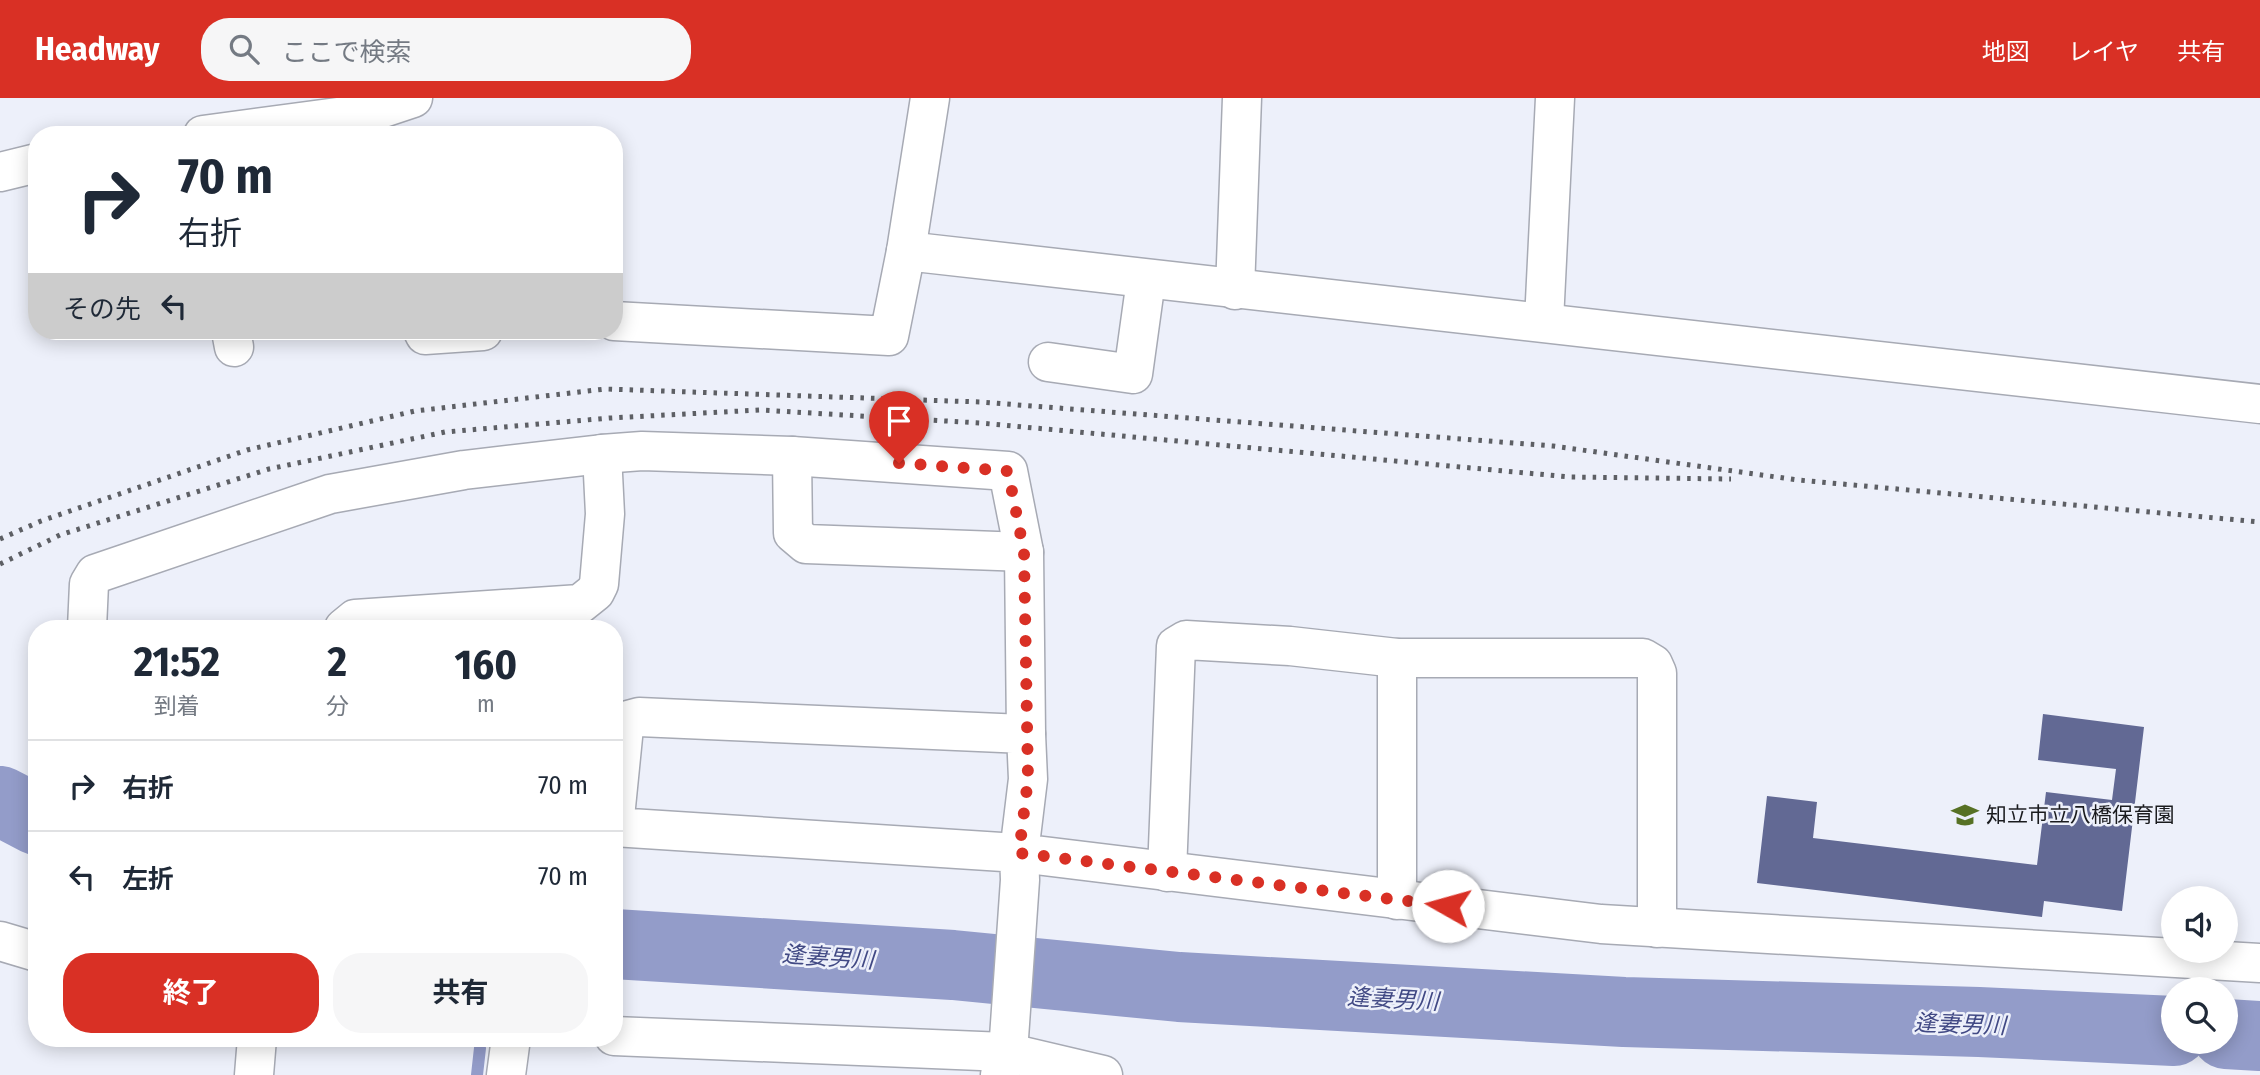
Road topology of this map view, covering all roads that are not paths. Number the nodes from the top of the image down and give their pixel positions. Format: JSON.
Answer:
{"nodes":[{"id":1,"x":413,"y":98,"type":"edge"},
{"id":2,"x":930,"y":98,"type":"edge"},
{"id":3,"x":1236,"y":98,"type":"edge"},
{"id":4,"x":1242,"y":98,"type":"edge"},
{"id":5,"x":1555,"y":98,"type":"edge"},
{"id":6,"x":371,"y":124,"type":"edge"},
{"id":7,"x":340,"y":126,"type":"edge"},
{"id":8,"x":28,"y":165,"type":"edge"},
{"id":9,"x":0,"y":172,"type":"edge"},
{"id":10,"x":906,"y":251,"type":"junction"},
{"id":11,"x":1146,"y":280,"type":"junction"},
{"id":12,"x":1235,"y":290,"type":"junction"},
{"id":13,"x":623,"y":321,"type":"edge"},
{"id":14,"x":1544,"y":321,"type":"junction"},
{"id":15,"x":1048,"y":362,"type":"dead end"},
{"id":16,"x":2260,"y":404,"type":"edge"},
{"id":17,"x":603,"y":454,"type":"junction"},
{"id":18,"x":792,"y":456,"type":"junction"},
{"id":19,"x":1024,"y":552,"type":"junction"},
{"id":20,"x":87,"y":620,"type":"edge"},
{"id":21,"x":354,"y":620,"type":"edge"},
{"id":22,"x":1396,"y":657,"type":"junction"},
{"id":23,"x":1026,"y":734,"type":"junction"},
{"id":24,"x":623,"y":737,"type":"edge"},
{"id":25,"x":623,"y":828,"type":"edge"},
{"id":26,"x":1020,"y":866,"type":"junction"},
{"id":27,"x":1167,"y":872,"type":"junction"},
{"id":28,"x":1397,"y":900,"type":"junction"},
{"id":29,"x":1657,"y":928,"type":"junction"},
{"id":30,"x":0,"y":941,"type":"edge"},
{"id":31,"x":28,"y":949,"type":"edge"},
{"id":32,"x":2260,"y":963,"type":"edge"},
{"id":33,"x":623,"y":1036,"type":"edge"},
{"id":34,"x":256,"y":1047,"type":"edge"},
{"id":35,"x":511,"y":1047,"type":"edge"},
{"id":36,"x":1005,"y":1055,"type":"edge"},
{"id":37,"x":254,"y":1075,"type":"edge"},
{"id":38,"x":506,"y":1075,"type":"edge"},
{"id":39,"x":1103,"y":1075,"type":"edge"}],
"edges":[{"from":1,"to":6,"type":"street"},
{"from":2,"to":10,"type":"street"},
{"from":3,"to":4,"type":"street"},
{"from":4,"to":12,"type":"street"},
{"from":5,"to":14,"type":"street"},
{"from":6,"to":7,"type":"street"},
{"from":8,"to":9,"type":"street"},
{"from":10,"to":11,"type":"street"},
{"from":10,"to":13,"type":"street"},
{"from":11,"to":12,"type":"street"},
{"from":11,"to":15,"type":"street"},
{"from":12,"to":14,"type":"street"},
{"from":14,"to":16,"type":"street"},
{"from":17,"to":18,"type":"street"},
{"from":17,"to":20,"type":"street"},
{"from":17,"to":21,"type":"street"},
{"from":18,"to":19,"type":"street"},
{"from":18,"to":19,"type":"street"},
{"from":19,"to":23,"type":"street"},
{"from":22,"to":27,"type":"street"},
{"from":22,"to":28,"type":"street"},
{"from":22,"to":29,"type":"street"},
{"from":23,"to":24,"type":"street"},
{"from":23,"to":26,"type":"street"},
{"from":25,"to":26,"type":"street"},
{"from":26,"to":27,"type":"street"},
{"from":26,"to":36,"type":"street"},
{"from":27,"to":28,"type":"street"},
{"from":28,"to":29,"type":"street"},
{"from":29,"to":32,"type":"street"},
{"from":30,"to":31,"type":"street"},
{"from":33,"to":36,"type":"street"},
{"from":34,"to":37,"type":"street"},
{"from":35,"to":38,"type":"street"},
{"from":36,"to":39,"type":"street"}]}
